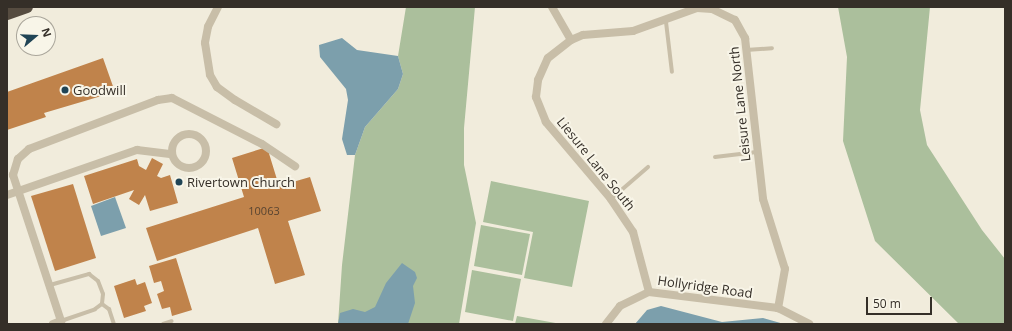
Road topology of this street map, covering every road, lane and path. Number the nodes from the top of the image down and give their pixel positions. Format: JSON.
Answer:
{"nodes":[{"id":1,"x":27,"y":7,"type":"edge"},
{"id":2,"x":218,"y":7,"type":"edge"},
{"id":3,"x":552,"y":7,"type":"edge"},
{"id":4,"x":712,"y":8,"type":"edge"},
{"id":5,"x":7,"y":14,"type":"edge"},
{"id":6,"x":666,"y":22,"type":"junction"},
{"id":7,"x":571,"y":40,"type":"junction"},
{"id":8,"x":772,"y":48,"type":"dead end"},
{"id":9,"x":746,"y":50,"type":"junction"},
{"id":10,"x":672,"y":72,"type":"dead end"},
{"id":11,"x":276,"y":124,"type":"dead end"},
{"id":12,"x":757,"y":152,"type":"junction"},
{"id":13,"x":172,"y":154,"type":"junction"},
{"id":14,"x":716,"y":157,"type":"dead end"},
{"id":15,"x":295,"y":166,"type":"dead end"},
{"id":16,"x":648,"y":167,"type":"dead end"},
{"id":17,"x":18,"y":192,"type":"junction"},
{"id":18,"x":7,"y":195,"type":"edge"},
{"id":19,"x":611,"y":199,"type":"junction"},
{"id":20,"x":50,"y":285,"type":"junction"},
{"id":21,"x":649,"y":292,"type":"junction"},
{"id":22,"x":102,"y":304,"type":"junction"},
{"id":23,"x":778,"y":308,"type":"junction"},
{"id":24,"x":172,"y":321,"type":"dead end"},
{"id":25,"x":57,"y":323,"type":"edge"},
{"id":26,"x":114,"y":324,"type":"edge"},
{"id":27,"x":163,"y":324,"type":"edge"},
{"id":28,"x":606,"y":324,"type":"edge"},
{"id":29,"x":809,"y":324,"type":"edge"}],
"edges":[{"from":1,"to":5,"type":"highway"},
{"from":2,"to":11,"type":"street"},
{"from":3,"to":7,"type":"street"},
{"from":4,"to":6,"type":"street","name":"Leisure Lane North"},
{"from":4,"to":9,"type":"street","name":"Leisure Lane North"},
{"from":6,"to":7,"type":"street","name":"Leisure Lane North"},
{"from":6,"to":10,"type":"lane"},
{"from":7,"to":19,"type":"street","name":"Liesure Lane South"},
{"from":8,"to":9,"type":"lane"},
{"from":9,"to":12,"type":"street","name":"Leisure Lane North"},
{"from":12,"to":14,"type":"lane"},
{"from":12,"to":23,"type":"street","name":"Leisure Lane North"},
{"from":13,"to":13,"type":"street"},
{"from":13,"to":17,"type":"street"},
{"from":15,"to":17,"type":"street"},
{"from":16,"to":19,"type":"lane"},
{"from":17,"to":18,"type":"street"},
{"from":17,"to":20,"type":"street"},
{"from":19,"to":21,"type":"street","name":"Liesure Lane South"},
{"from":20,"to":22,"type":"lane"},
{"from":20,"to":25,"type":"street"},
{"from":21,"to":23,"type":"street","name":"Hollyridge Road"},
{"from":21,"to":28,"type":"street","name":"Hollyridge Road"},
{"from":22,"to":25,"type":"lane"},
{"from":22,"to":26,"type":"lane"},
{"from":23,"to":29,"type":"street","name":"Hollyridge Road"},
{"from":24,"to":27,"type":"lane"}]}
